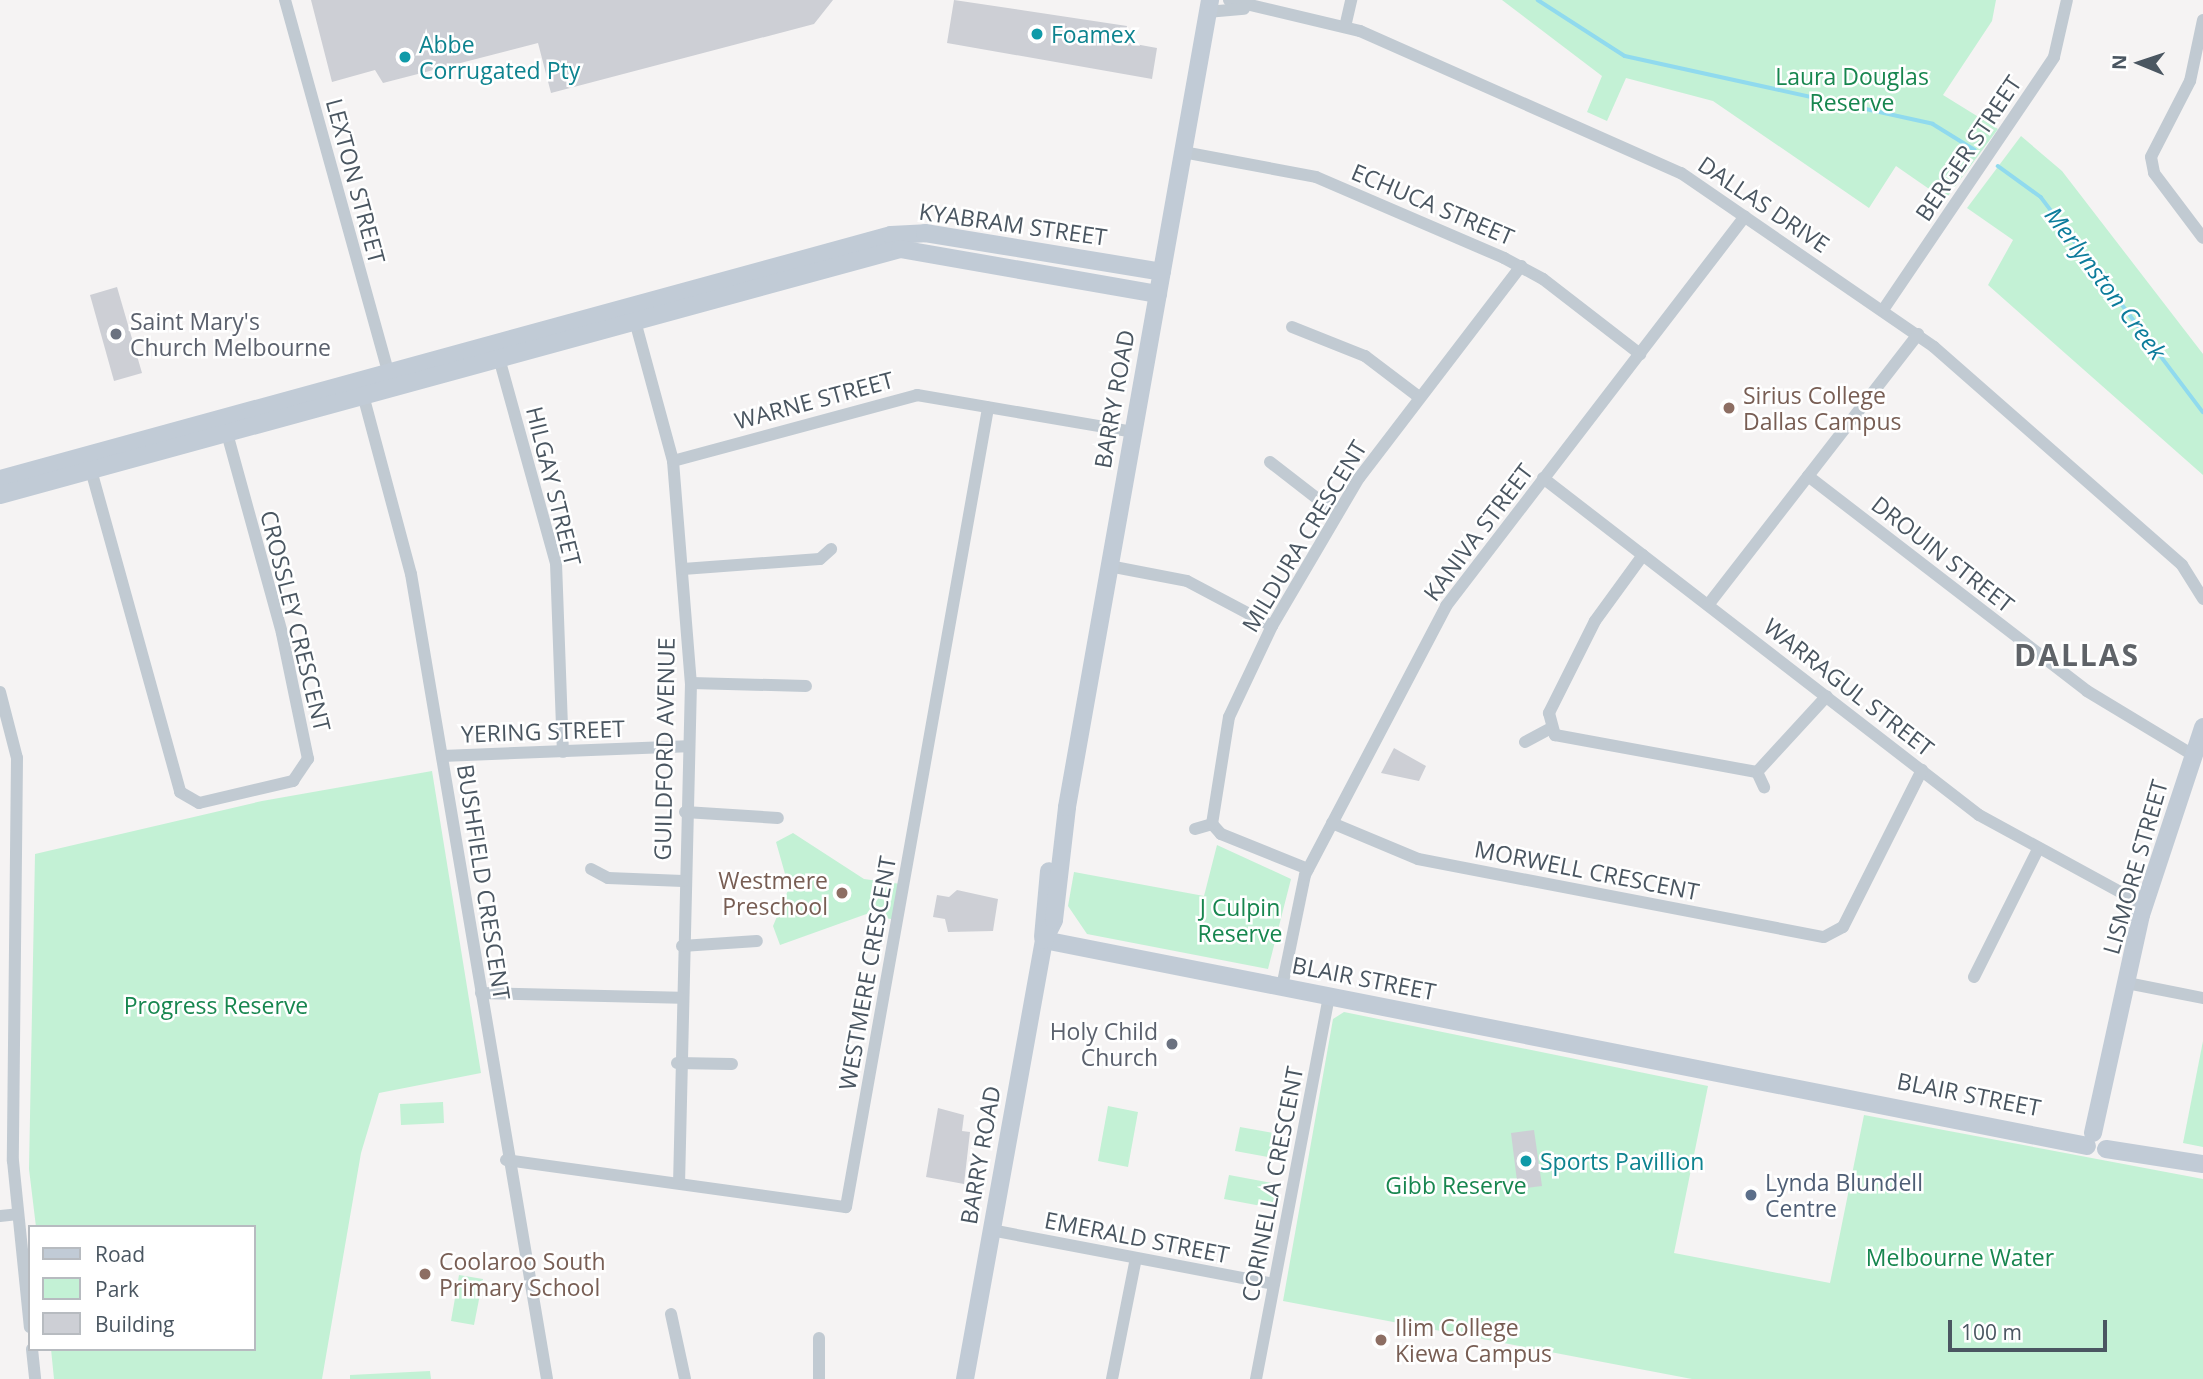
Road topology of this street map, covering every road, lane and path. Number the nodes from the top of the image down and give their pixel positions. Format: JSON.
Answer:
{"nodes":[{"id":1,"x":285,"y":0,"type":"edge"},
{"id":2,"x":1229,"y":0,"type":"edge"},
{"id":3,"x":1351,"y":0,"type":"edge"},
{"id":4,"x":2067,"y":0,"type":"edge"},
{"id":5,"x":1209,"y":6,"type":"edge"},
{"id":6,"x":1247,"y":9,"type":"junction"},
{"id":7,"x":2203,"y":20,"type":"edge"},
{"id":8,"x":1345,"y":27,"type":"junction"},
{"id":9,"x":1183,"y":152,"type":"junction"},
{"id":10,"x":1745,"y":217,"type":"junction"},
{"id":11,"x":2203,"y":238,"type":"edge"},
{"id":12,"x":861,"y":251,"type":"junction"},
{"id":13,"x":1521,"y":266,"type":"junction"},
{"id":14,"x":1162,"y":272,"type":"junction"},
{"id":15,"x":1158,"y":294,"type":"junction"},
{"id":16,"x":1883,"y":310,"type":"junction"},
{"id":17,"x":633,"y":313,"type":"junction"},
{"id":18,"x":1292,"y":327,"type":"dead end"},
{"id":19,"x":1918,"y":334,"type":"junction"},
{"id":20,"x":1640,"y":354,"type":"junction"},
{"id":21,"x":499,"y":358,"type":"junction"},
{"id":22,"x":388,"y":372,"type":"junction"},
{"id":23,"x":364,"y":387,"type":"junction"},
{"id":24,"x":1419,"y":397,"type":"junction"},
{"id":25,"x":988,"y":408,"type":"junction"},
{"id":26,"x":1133,"y":432,"type":"junction"},
{"id":27,"x":227,"y":433,"type":"junction"},
{"id":28,"x":189,"y":435,"type":"junction"},
{"id":29,"x":673,"y":461,"type":"junction"},
{"id":30,"x":1270,"y":462,"type":"dead end"},
{"id":31,"x":91,"y":470,"type":"junction"},
{"id":32,"x":1808,"y":476,"type":"junction"},
{"id":33,"x":1544,"y":478,"type":"junction"},
{"id":34,"x":0,"y":479,"type":"edge"},
{"id":35,"x":0,"y":495,"type":"edge"},
{"id":36,"x":1337,"y":514,"type":"junction"},
{"id":37,"x":831,"y":549,"type":"dead end"},
{"id":38,"x":1643,"y":555,"type":"junction"},
{"id":39,"x":2182,"y":565,"type":"junction"},
{"id":40,"x":1109,"y":566,"type":"junction"},
{"id":41,"x":683,"y":569,"type":"junction"},
{"id":42,"x":2203,"y":575,"type":"edge"},
{"id":43,"x":2203,"y":599,"type":"edge"},
{"id":44,"x":1709,"y":605,"type":"junction"},
{"id":45,"x":1272,"y":626,"type":"junction"},
{"id":46,"x":691,"y":683,"type":"junction"},
{"id":47,"x":806,"y":686,"type":"dead end"},
{"id":48,"x":0,"y":692,"type":"edge"},
{"id":49,"x":1826,"y":696,"type":"junction"},
{"id":50,"x":2203,"y":727,"type":"edge"},
{"id":51,"x":1549,"y":729,"type":"junction"},
{"id":52,"x":1525,"y":742,"type":"dead end"},
{"id":53,"x":687,"y":746,"type":"junction"},
{"id":54,"x":563,"y":752,"type":"junction"},
{"id":55,"x":2193,"y":755,"type":"junction"},
{"id":56,"x":442,"y":756,"type":"junction"},
{"id":57,"x":1922,"y":770,"type":"junction"},
{"id":58,"x":1757,"y":772,"type":"junction"},
{"id":59,"x":1763,"y":787,"type":"dead end"},
{"id":60,"x":685,"y":812,"type":"junction"},
{"id":61,"x":778,"y":818,"type":"dead end"},
{"id":62,"x":1332,"y":823,"type":"junction"},
{"id":63,"x":1212,"y":824,"type":"junction"},
{"id":64,"x":1195,"y":829,"type":"dead end"},
{"id":65,"x":2038,"y":849,"type":"junction"},
{"id":66,"x":591,"y":869,"type":"dead end"},
{"id":67,"x":1308,"y":869,"type":"junction"},
{"id":68,"x":683,"y":881,"type":"junction"},
{"id":69,"x":2144,"y":905,"type":"junction"},
{"id":70,"x":757,"y":940,"type":"dead end"},
{"id":71,"x":1044,"y":940,"type":"junction"},
{"id":72,"x":682,"y":946,"type":"junction"},
{"id":73,"x":1974,"y":977,"type":"dead end"},
{"id":74,"x":2127,"y":983,"type":"junction"},
{"id":75,"x":1282,"y":987,"type":"junction"},
{"id":76,"x":481,"y":993,"type":"junction"},
{"id":77,"x":1329,"y":996,"type":"junction"},
{"id":78,"x":680,"y":998,"type":"junction"},
{"id":79,"x":2203,"y":998,"type":"edge"},
{"id":80,"x":677,"y":1063,"type":"junction"},
{"id":81,"x":732,"y":1064,"type":"dead end"},
{"id":82,"x":7,"y":1084,"type":"edge"},
{"id":83,"x":2098,"y":1139,"type":"junction"},
{"id":84,"x":506,"y":1160,"type":"junction"},
{"id":85,"x":2203,"y":1164,"type":"edge"},
{"id":86,"x":679,"y":1183,"type":"junction"},
{"id":87,"x":18,"y":1214,"type":"junction"},
{"id":88,"x":0,"y":1216,"type":"edge"},
{"id":89,"x":991,"y":1230,"type":"junction"},
{"id":90,"x":1136,"y":1258,"type":"junction"},
{"id":91,"x":1274,"y":1284,"type":"junction"},
{"id":92,"x":28,"y":1308,"type":"edge"},
{"id":93,"x":671,"y":1314,"type":"dead end"},
{"id":94,"x":818,"y":1338,"type":"dead end"},
{"id":95,"x":32,"y":1351,"type":"edge"},
{"id":96,"x":35,"y":1379,"type":"edge"},
{"id":97,"x":547,"y":1379,"type":"edge"},
{"id":98,"x":685,"y":1379,"type":"edge"},
{"id":99,"x":819,"y":1379,"type":"edge"},
{"id":100,"x":965,"y":1379,"type":"edge"},
{"id":101,"x":1112,"y":1379,"type":"edge"},
{"id":102,"x":1256,"y":1379,"type":"edge"}],
"edges":[{"from":1,"to":22,"type":"street","name":"LEXTON STREET"},
{"from":2,"to":6,"type":"street","name":"DALLAS DRIVE"},
{"from":3,"to":8,"type":"street"},
{"from":4,"to":16,"type":"street","name":"BERGER STREET"},
{"from":5,"to":6,"type":"street","name":"DALLAS DRIVE"},
{"from":5,"to":9,"type":"street","name":"BARRY ROAD"},
{"from":6,"to":8,"type":"street","name":"DALLAS DRIVE"},
{"from":7,"to":11,"type":"street"},
{"from":8,"to":10,"type":"street","name":"DALLAS DRIVE"},
{"from":9,"to":13,"type":"street","name":"ECHUCA STREET"},
{"from":9,"to":14,"type":"street","name":"BARRY ROAD"},
{"from":10,"to":16,"type":"street","name":"DALLAS DRIVE"},
{"from":10,"to":20,"type":"street","name":"KANIVA STREET"},
{"from":12,"to":14,"type":"street","name":"KYABRAM STREET"},
{"from":12,"to":15,"type":"street","name":"KYABRAM STREET"},
{"from":12,"to":17,"type":"street","name":"KYABRAM STREET"},
{"from":13,"to":20,"type":"street","name":"ECHUCA STREET"},
{"from":13,"to":24,"type":"street","name":"MILDURA CRESCENT"},
{"from":14,"to":15,"type":"street","name":"BARRY ROAD"},
{"from":15,"to":26,"type":"street","name":"BARRY ROAD"},
{"from":16,"to":19,"type":"street","name":"DALLAS DRIVE"},
{"from":17,"to":21,"type":"street","name":"KYABRAM STREET"},
{"from":17,"to":22,"type":"street","name":"KYABRAM STREET"},
{"from":17,"to":29,"type":"street","name":"GUILDFORD AVENUE"},
{"from":18,"to":24,"type":"street"},
{"from":19,"to":32,"type":"street"},
{"from":19,"to":39,"type":"street","name":"DALLAS DRIVE"},
{"from":20,"to":33,"type":"street","name":"KANIVA STREET"},
{"from":21,"to":23,"type":"street","name":"KYABRAM STREET"},
{"from":21,"to":54,"type":"street","name":"HILGAY STREET"},
{"from":22,"to":23,"type":"street","name":"KYABRAM STREET"},
{"from":23,"to":27,"type":"street","name":"KYABRAM STREET"},
{"from":23,"to":28,"type":"street","name":"KYABRAM STREET"},
{"from":23,"to":56,"type":"street","name":"BUSHFIELD CRESCENT"},
{"from":24,"to":36,"type":"street","name":"MILDURA CRESCENT"},
{"from":25,"to":26,"type":"street","name":"WARNE STREET"},
{"from":25,"to":29,"type":"street","name":"WARNE STREET"},
{"from":25,"to":86,"type":"street","name":"WESTMERE CRESCENT"},
{"from":26,"to":40,"type":"street","name":"BARRY ROAD"},
{"from":27,"to":28,"type":"street","name":"KYABRAM STREET"},
{"from":27,"to":31,"type":"street","name":"CROSSLEY CRESCENT"},
{"from":28,"to":31,"type":"street","name":"KYABRAM STREET"},
{"from":28,"to":34,"type":"street","name":"KYABRAM STREET"},
{"from":29,"to":41,"type":"street","name":"GUILDFORD AVENUE"},
{"from":30,"to":36,"type":"street"},
{"from":31,"to":35,"type":"street","name":"KYABRAM STREET"},
{"from":32,"to":44,"type":"street"},
{"from":32,"to":55,"type":"street","name":"DROUIN STREET"},
{"from":33,"to":38,"type":"street","name":"WARRAGUL STREET"},
{"from":33,"to":62,"type":"street","name":"KANIVA STREET"},
{"from":36,"to":45,"type":"street","name":"MILDURA CRESCENT"},
{"from":37,"to":41,"type":"street"},
{"from":38,"to":44,"type":"street","name":"WARRAGUL STREET"},
{"from":38,"to":51,"type":"street"},
{"from":39,"to":42,"type":"street","name":"DALLAS DRIVE"},
{"from":39,"to":43,"type":"street","name":"DALLAS DRIVE"},
{"from":40,"to":45,"type":"street"},
{"from":40,"to":71,"type":"street","name":"BARRY ROAD"},
{"from":41,"to":46,"type":"street","name":"GUILDFORD AVENUE"},
{"from":44,"to":49,"type":"street","name":"WARRAGUL STREET"},
{"from":45,"to":63,"type":"street","name":"MILDURA CRESCENT"},
{"from":46,"to":47,"type":"street"},
{"from":46,"to":53,"type":"street","name":"GUILDFORD AVENUE"},
{"from":48,"to":82,"type":"street"},
{"from":49,"to":57,"type":"street","name":"WARRAGUL STREET"},
{"from":49,"to":58,"type":"street"},
{"from":50,"to":55,"type":"street","name":"LISMORE STREET"},
{"from":51,"to":52,"type":"street"},
{"from":51,"to":58,"type":"street"},
{"from":53,"to":54,"type":"street","name":"YERING STREET"},
{"from":53,"to":60,"type":"street","name":"GUILDFORD AVENUE"},
{"from":54,"to":56,"type":"street","name":"YERING STREET"},
{"from":55,"to":69,"type":"street","name":"LISMORE STREET"},
{"from":56,"to":76,"type":"street","name":"BUSHFIELD CRESCENT"},
{"from":57,"to":62,"type":"street","name":"MORWELL CRESCENT"},
{"from":57,"to":65,"type":"street","name":"WARRAGUL STREET"},
{"from":58,"to":59,"type":"street"},
{"from":60,"to":61,"type":"street"},
{"from":60,"to":68,"type":"street","name":"GUILDFORD AVENUE"},
{"from":62,"to":67,"type":"street","name":"KANIVA STREET"},
{"from":63,"to":64,"type":"street"},
{"from":63,"to":67,"type":"street"},
{"from":65,"to":69,"type":"street","name":"WARRAGUL STREET"},
{"from":65,"to":73,"type":"street"},
{"from":66,"to":68,"type":"street"},
{"from":67,"to":75,"type":"street","name":"KANIVA STREET"},
{"from":68,"to":72,"type":"street","name":"GUILDFORD AVENUE"},
{"from":69,"to":74,"type":"street","name":"LISMORE STREET"},
{"from":70,"to":72,"type":"street"},
{"from":71,"to":75,"type":"street","name":"BLAIR STREET"},
{"from":71,"to":89,"type":"street","name":"BARRY ROAD"},
{"from":72,"to":78,"type":"street","name":"GUILDFORD AVENUE"},
{"from":74,"to":79,"type":"street"},
{"from":74,"to":83,"type":"street","name":"LISMORE STREET"},
{"from":75,"to":77,"type":"street","name":"BLAIR STREET"},
{"from":76,"to":78,"type":"street"},
{"from":76,"to":84,"type":"street","name":"BUSHFIELD CRESCENT"},
{"from":77,"to":83,"type":"street","name":"BLAIR STREET"},
{"from":77,"to":91,"type":"street","name":"CORINELLA CRESCENT"},
{"from":78,"to":80,"type":"street","name":"GUILDFORD AVENUE"},
{"from":80,"to":81,"type":"street"},
{"from":80,"to":86,"type":"street","name":"GUILDFORD AVENUE"},
{"from":82,"to":87,"type":"street"},
{"from":83,"to":85,"type":"street","name":"BLAIR STREET"},
{"from":84,"to":86,"type":"street","name":"WESTMERE CRESCENT"},
{"from":84,"to":97,"type":"street","name":"BUSHFIELD CRESCENT"},
{"from":87,"to":88,"type":"street"},
{"from":87,"to":92,"type":"street"},
{"from":89,"to":90,"type":"street","name":"EMERALD STREET"},
{"from":89,"to":100,"type":"street","name":"BARRY ROAD"},
{"from":90,"to":91,"type":"street","name":"EMERALD STREET"},
{"from":90,"to":101,"type":"street"},
{"from":91,"to":102,"type":"street","name":"CORINELLA CRESCENT"},
{"from":93,"to":98,"type":"street"},
{"from":94,"to":99,"type":"street"},
{"from":95,"to":96,"type":"street"}]}
